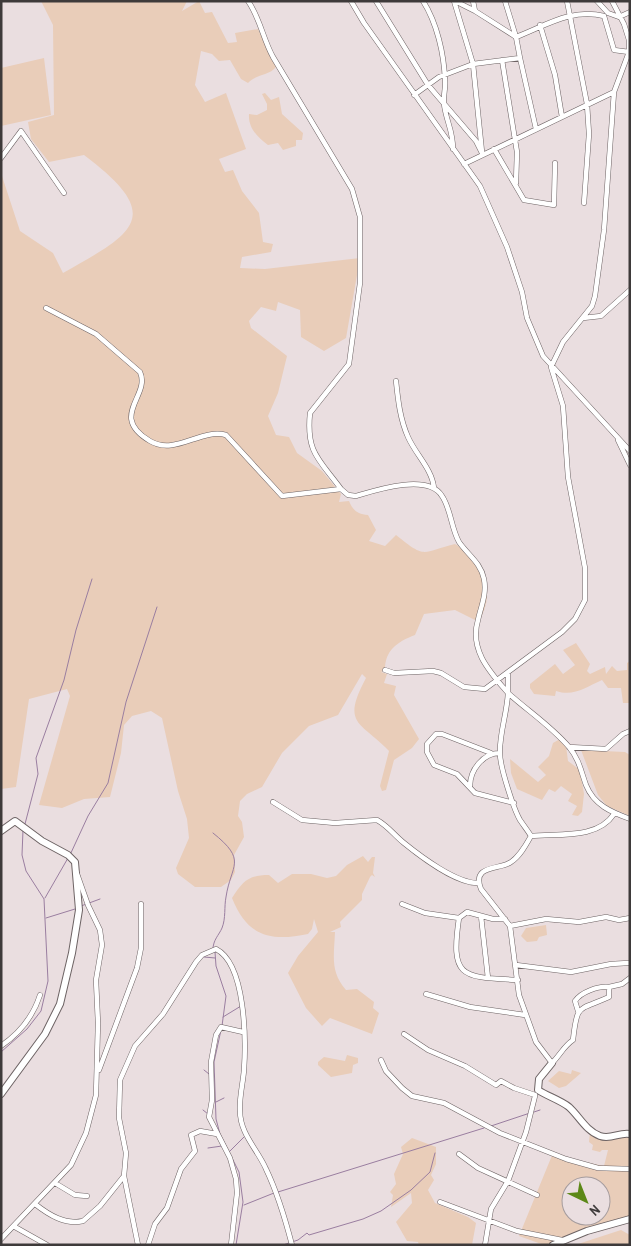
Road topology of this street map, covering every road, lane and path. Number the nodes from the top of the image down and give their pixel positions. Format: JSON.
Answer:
{"nodes":[{"id":1,"x":248,"y":1,"type":"edge"},
{"id":2,"x":351,"y":1,"type":"edge"},
{"id":3,"x":376,"y":1,"type":"edge"},
{"id":4,"x":423,"y":1,"type":"edge"},
{"id":5,"x":455,"y":1,"type":"edge"},
{"id":6,"x":473,"y":1,"type":"edge"},
{"id":7,"x":505,"y":1,"type":"edge"},
{"id":8,"x":567,"y":1,"type":"edge"},
{"id":9,"x":597,"y":1,"type":"edge"},
{"id":10,"x":612,"y":1,"type":"edge"},
{"id":11,"x":475,"y":11,"type":"junction"},
{"id":12,"x":630,"y":12,"type":"edge"},
{"id":13,"x":572,"y":16,"type":"junction"},
{"id":14,"x":619,"y":17,"type":"junction"},
{"id":15,"x":540,"y":26,"type":"junction"},
{"id":16,"x":516,"y":38,"type":"junction"},
{"id":17,"x":629,"y":52,"type":"edge"},
{"id":18,"x":520,"y":58,"type":"junction"},
{"id":19,"x":502,"y":60,"type":"junction"},
{"id":20,"x":473,"y":64,"type":"junction"},
{"id":21,"x":445,"y":75,"type":"junction"},
{"id":22,"x":428,"y":85,"type":"junction"},
{"id":23,"x":614,"y":92,"type":"junction"},
{"id":24,"x":414,"y":95,"type":"junction"},
{"id":25,"x":588,"y":104,"type":"junction"},
{"id":26,"x":444,"y":106,"type":"junction"},
{"id":27,"x":562,"y":117,"type":"junction"},
{"id":28,"x":536,"y":129,"type":"junction"},
{"id":29,"x":514,"y":139,"type":"junction"},
{"id":30,"x":494,"y":149,"type":"junction"},
{"id":31,"x":453,"y":150,"type":"junction"},
{"id":32,"x":482,"y":155,"type":"junction"},
{"id":33,"x":1,"y":158,"type":"edge"},
{"id":34,"x":555,"y":163,"type":"dead end"},
{"id":35,"x":464,"y":164,"type":"junction"},
{"id":36,"x":516,"y":183,"type":"junction"},
{"id":37,"x":64,"y":193,"type":"dead end"},
{"id":38,"x":584,"y":203,"type":"dead end"},
{"id":39,"x":630,"y":290,"type":"edge"},
{"id":40,"x":46,"y":308,"type":"dead end"},
{"id":41,"x":583,"y":318,"type":"junction"},
{"id":42,"x":551,"y":367,"type":"junction"},
{"id":43,"x":396,"y":381,"type":"dead end"},
{"id":44,"x":617,"y":436,"type":"junction"},
{"id":45,"x":630,"y":451,"type":"edge"},
{"id":46,"x":630,"y":465,"type":"edge"},
{"id":47,"x":340,"y":488,"type":"junction"},
{"id":48,"x":434,"y":488,"type":"junction"},
{"id":49,"x":385,"y":670,"type":"dead end"},
{"id":50,"x":508,"y":672,"type":"junction"},
{"id":51,"x":497,"y":681,"type":"junction"},
{"id":52,"x":508,"y":693,"type":"junction"},
{"id":53,"x":630,"y":731,"type":"edge"},
{"id":54,"x":569,"y":747,"type":"junction"},
{"id":55,"x":491,"y":754,"type":"junction"},
{"id":56,"x":500,"y":754,"type":"junction"},
{"id":57,"x":470,"y":786,"type":"junction"},
{"id":58,"x":273,"y":802,"type":"dead end"},
{"id":59,"x":514,"y":803,"type":"junction"},
{"id":60,"x":614,"y":814,"type":"junction"},
{"id":61,"x":630,"y":819,"type":"edge"},
{"id":62,"x":1,"y":831,"type":"edge"},
{"id":63,"x":531,"y":836,"type":"junction"},
{"id":64,"x":76,"y":870,"type":"junction"},
{"id":65,"x":479,"y":883,"type":"junction"},
{"id":66,"x":141,"y":904,"type":"dead end"},
{"id":67,"x":402,"y":904,"type":"dead end"},
{"id":68,"x":481,"y":916,"type":"junction"},
{"id":69,"x":458,"y":918,"type":"junction"},
{"id":70,"x":630,"y":918,"type":"edge"},
{"id":71,"x":505,"y":919,"type":"junction"},
{"id":72,"x":510,"y":926,"type":"junction"},
{"id":73,"x":628,"y":963,"type":"dead end"},
{"id":74,"x":516,"y":965,"type":"junction"},
{"id":75,"x":488,"y":978,"type":"junction"},
{"id":76,"x":630,"y":978,"type":"edge"},
{"id":77,"x":518,"y":980,"type":"junction"},
{"id":78,"x":609,"y":987,"type":"junction"},
{"id":79,"x":40,"y":994,"type":"dead end"},
{"id":80,"x":426,"y":994,"type":"dead end"},
{"id":81,"x":578,"y":1011,"type":"junction"},
{"id":82,"x":525,"y":1015,"type":"junction"},
{"id":83,"x":243,"y":1032,"type":"junction"},
{"id":84,"x":404,"y":1034,"type":"dead end"},
{"id":85,"x":1,"y":1046,"type":"edge"},
{"id":86,"x":381,"y":1060,"type":"dead end"},
{"id":87,"x":552,"y":1063,"type":"junction"},
{"id":88,"x":97,"y":1073,"type":"junction"},
{"id":89,"x":536,"y":1093,"type":"junction"},
{"id":90,"x":1,"y":1094,"type":"edge"},
{"id":91,"x":217,"y":1134,"type":"junction"},
{"id":92,"x":630,"y":1134,"type":"edge"},
{"id":93,"x":522,"y":1141,"type":"junction"},
{"id":94,"x":459,"y":1154,"type":"dead end"},
{"id":95,"x":630,"y":1170,"type":"edge"},
{"id":96,"x":124,"y":1176,"type":"junction"},
{"id":97,"x":508,"y":1181,"type":"junction"},
{"id":98,"x":55,"y":1183,"type":"junction"},
{"id":99,"x":87,"y":1196,"type":"dead end"},
{"id":100,"x":537,"y":1196,"type":"dead end"},
{"id":101,"x":440,"y":1202,"type":"dead end"},
{"id":102,"x":35,"y":1204,"type":"junction"},
{"id":103,"x":630,"y":1219,"type":"edge"},
{"id":104,"x":487,"y":1221,"type":"junction"},
{"id":105,"x":15,"y":1227,"type":"junction"},
{"id":106,"x":1,"y":1239,"type":"edge"},
{"id":107,"x":562,"y":1240,"type":"junction"},
{"id":108,"x":47,"y":1245,"type":"edge"},
{"id":109,"x":138,"y":1245,"type":"edge"},
{"id":110,"x":148,"y":1245,"type":"edge"},
{"id":111,"x":231,"y":1245,"type":"edge"},
{"id":112,"x":292,"y":1245,"type":"edge"},
{"id":113,"x":485,"y":1245,"type":"edge"},
{"id":114,"x":553,"y":1245,"type":"edge"}],
"edges":[{"from":1,"to":47,"type":"street"},
{"from":2,"to":24,"type":"street"},
{"from":3,"to":22,"type":"street"},
{"from":4,"to":21,"type":"street"},
{"from":5,"to":11,"type":"street"},
{"from":5,"to":20,"type":"street"},
{"from":6,"to":11,"type":"street"},
{"from":7,"to":16,"type":"street"},
{"from":8,"to":13,"type":"street"},
{"from":9,"to":14,"type":"street"},
{"from":10,"to":14,"type":"street"},
{"from":11,"to":16,"type":"street"},
{"from":12,"to":14,"type":"street"},
{"from":13,"to":15,"type":"street"},
{"from":13,"to":17,"type":"street"},
{"from":13,"to":25,"type":"street"},
{"from":14,"to":17,"type":"street"},
{"from":15,"to":16,"type":"street"},
{"from":15,"to":27,"type":"street"},
{"from":16,"to":18,"type":"street"},
{"from":17,"to":23,"type":"street"},
{"from":18,"to":19,"type":"street"},
{"from":18,"to":28,"type":"street"},
{"from":19,"to":20,"type":"street"},
{"from":19,"to":29,"type":"street"},
{"from":20,"to":21,"type":"street"},
{"from":20,"to":32,"type":"street"},
{"from":21,"to":22,"type":"street"},
{"from":21,"to":26,"type":"street"},
{"from":22,"to":24,"type":"street"},
{"from":22,"to":26,"type":"street"},
{"from":23,"to":25,"type":"street"},
{"from":23,"to":41,"type":"street"},
{"from":24,"to":31,"type":"street"},
{"from":25,"to":27,"type":"street"},
{"from":25,"to":38,"type":"street"},
{"from":26,"to":31,"type":"street"},
{"from":26,"to":32,"type":"street"},
{"from":27,"to":28,"type":"street"},
{"from":28,"to":29,"type":"street"},
{"from":29,"to":30,"type":"street"},
{"from":29,"to":36,"type":"street"},
{"from":30,"to":32,"type":"street"},
{"from":30,"to":36,"type":"street"},
{"from":31,"to":35,"type":"street"},
{"from":32,"to":35,"type":"street"},
{"from":33,"to":37,"type":"street"},
{"from":34,"to":36,"type":"street"},
{"from":35,"to":42,"type":"street"},
{"from":39,"to":41,"type":"street"},
{"from":40,"to":47,"type":"street"},
{"from":41,"to":42,"type":"street"},
{"from":42,"to":44,"type":"street"},
{"from":42,"to":50,"type":"street"},
{"from":43,"to":48,"type":"street"},
{"from":44,"to":45,"type":"street"},
{"from":44,"to":46,"type":"street"},
{"from":47,"to":48,"type":"street"},
{"from":48,"to":51,"type":"street"},
{"from":49,"to":51,"type":"street"},
{"from":50,"to":51,"type":"street"},
{"from":50,"to":52,"type":"street"},
{"from":51,"to":52,"type":"street"},
{"from":52,"to":54,"type":"street"},
{"from":52,"to":56,"type":"street"},
{"from":53,"to":54,"type":"street"},
{"from":54,"to":60,"type":"street"},
{"from":55,"to":56,"type":"street"},
{"from":55,"to":57,"type":"street"},
{"from":55,"to":57,"type":"street"},
{"from":56,"to":59,"type":"street"},
{"from":57,"to":59,"type":"street"},
{"from":58,"to":65,"type":"street"},
{"from":59,"to":63,"type":"street"},
{"from":60,"to":61,"type":"street"},
{"from":60,"to":63,"type":"street"},
{"from":62,"to":64,"type":"street"},
{"from":63,"to":65,"type":"street"},
{"from":64,"to":88,"type":"street"},
{"from":64,"to":90,"type":"street"},
{"from":65,"to":71,"type":"street"},
{"from":66,"to":88,"type":"street"},
{"from":67,"to":69,"type":"street"},
{"from":68,"to":69,"type":"street"},
{"from":68,"to":71,"type":"street"},
{"from":68,"to":75,"type":"street"},
{"from":69,"to":75,"type":"street"},
{"from":70,"to":72,"type":"street"},
{"from":71,"to":72,"type":"street"},
{"from":72,"to":74,"type":"street"},
{"from":73,"to":74,"type":"street"},
{"from":74,"to":77,"type":"street"},
{"from":75,"to":77,"type":"street"},
{"from":76,"to":78,"type":"street"},
{"from":77,"to":82,"type":"street"},
{"from":78,"to":81,"type":"street"},
{"from":78,"to":81,"type":"street"},
{"from":79,"to":85,"type":"street"},
{"from":80,"to":82,"type":"street"},
{"from":81,"to":87,"type":"street"},
{"from":82,"to":87,"type":"street"},
{"from":83,"to":91,"type":"street"},
{"from":83,"to":96,"type":"street"},
{"from":83,"to":112,"type":"street"},
{"from":84,"to":89,"type":"street"},
{"from":86,"to":93,"type":"street"},
{"from":87,"to":89,"type":"street"},
{"from":88,"to":98,"type":"street"},
{"from":89,"to":92,"type":"street"},
{"from":89,"to":93,"type":"street"},
{"from":91,"to":110,"type":"street"},
{"from":91,"to":111,"type":"street"},
{"from":93,"to":95,"type":"street"},
{"from":93,"to":97,"type":"street"},
{"from":94,"to":97,"type":"street"},
{"from":96,"to":102,"type":"street"},
{"from":96,"to":109,"type":"street"},
{"from":97,"to":100,"type":"street"},
{"from":97,"to":104,"type":"street"},
{"from":98,"to":99,"type":"street"},
{"from":98,"to":102,"type":"street"},
{"from":101,"to":104,"type":"street"},
{"from":102,"to":105,"type":"street"},
{"from":103,"to":107,"type":"street"},
{"from":104,"to":107,"type":"street"},
{"from":104,"to":113,"type":"street"},
{"from":105,"to":106,"type":"street"},
{"from":105,"to":108,"type":"street"},
{"from":107,"to":114,"type":"street"}]}
